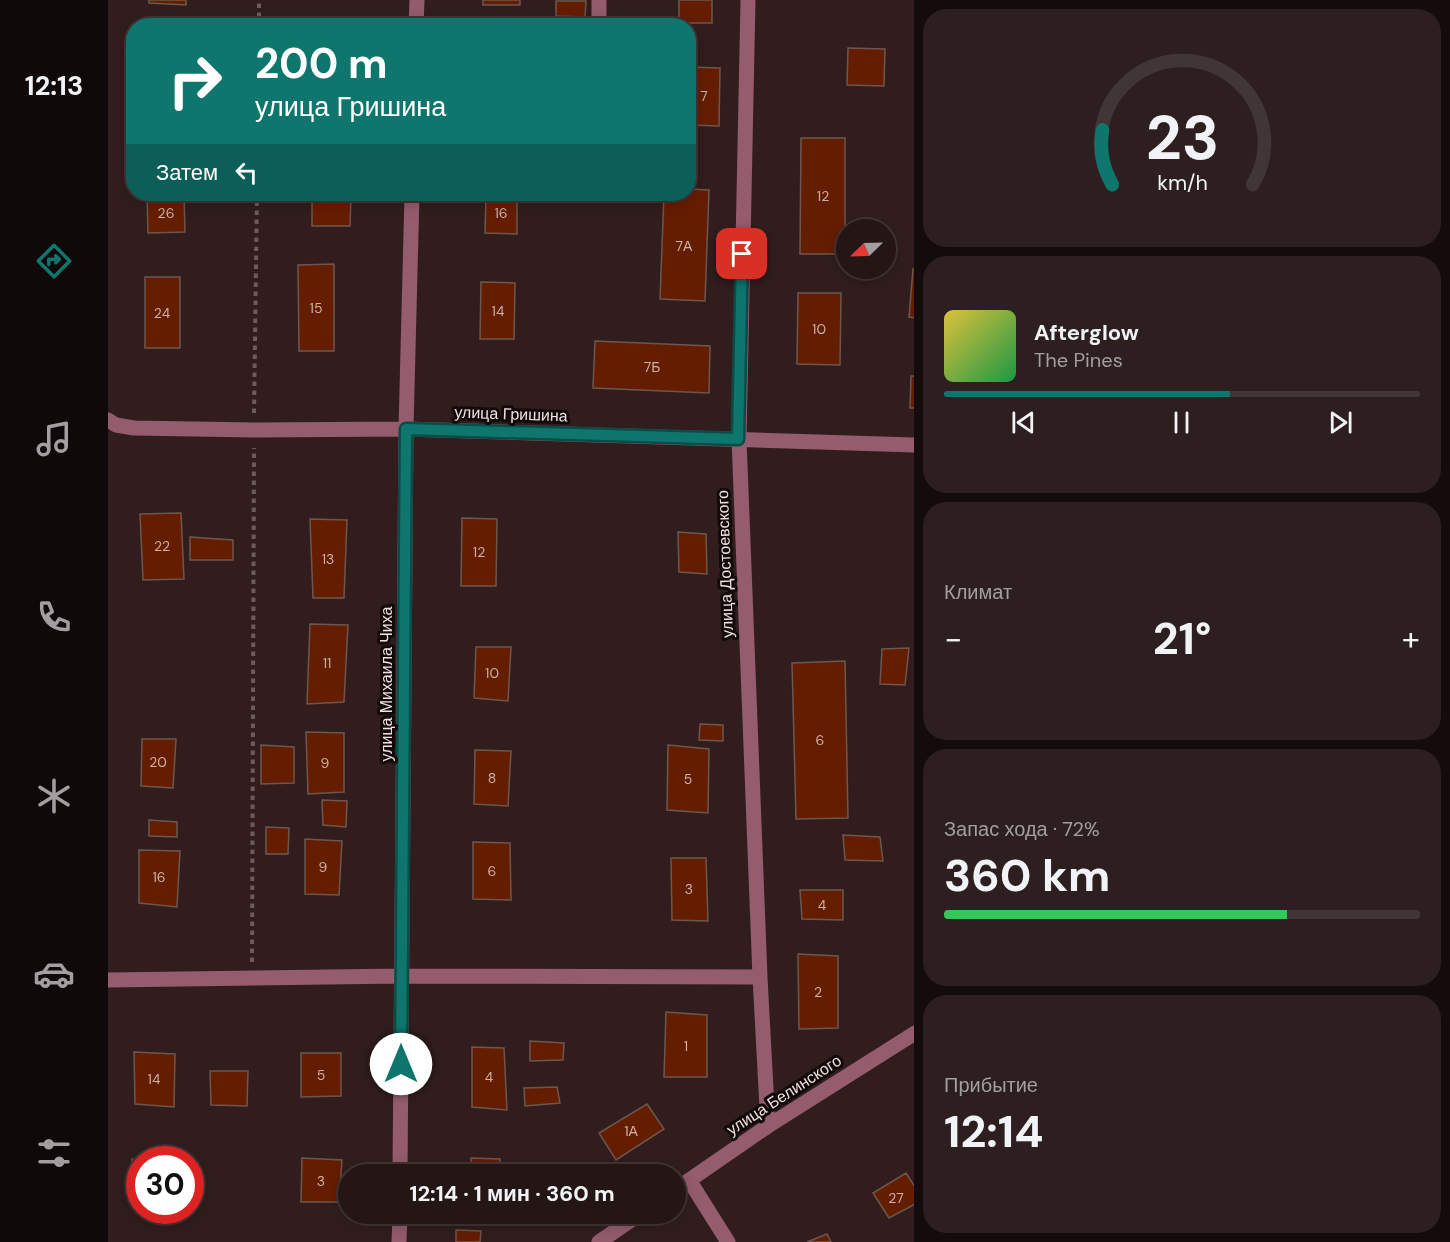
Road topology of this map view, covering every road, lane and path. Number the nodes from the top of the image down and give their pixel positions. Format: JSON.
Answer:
{"nodes":[{"id":1,"x":259,"y":0,"type":"edge"},
{"id":2,"x":417,"y":0,"type":"edge"},
{"id":3,"x":599,"y":0,"type":"edge"},
{"id":4,"x":748,"y":0,"type":"edge"},
{"id":5,"x":259,"y":18,"type":"edge"},
{"id":6,"x":417,"y":18,"type":"edge"},
{"id":7,"x":599,"y":18,"type":"edge"},
{"id":8,"x":257,"y":201,"type":"edge"},
{"id":9,"x":412,"y":201,"type":"edge"},
{"id":10,"x":108,"y":420,"type":"edge"},
{"id":11,"x":406,"y":429,"type":"junction"},
{"id":12,"x":254,"y":430,"type":"junction"},
{"id":13,"x":738,"y":439,"type":"junction"},
{"id":14,"x":914,"y":445,"type":"edge"},
{"id":15,"x":402,"y":976,"type":"junction"},
{"id":16,"x":760,"y":977,"type":"junction"},
{"id":17,"x":252,"y":978,"type":"junction"},
{"id":18,"x":108,"y":980,"type":"edge"},
{"id":19,"x":914,"y":1034,"type":"edge"},
{"id":20,"x":768,"y":1126,"type":"junction"},
{"id":21,"x":400,"y":1164,"type":"edge"},
{"id":22,"x":689,"y":1180,"type":"junction"},
{"id":23,"x":686,"y":1182,"type":"edge"},
{"id":24,"x":400,"y":1224,"type":"edge"},
{"id":25,"x":625,"y":1224,"type":"edge"},
{"id":26,"x":399,"y":1242,"type":"edge"},
{"id":27,"x":599,"y":1242,"type":"edge"},
{"id":28,"x":728,"y":1242,"type":"edge"}],
"edges":[{"from":1,"to":5,"type":"path"},
{"from":2,"to":6,"type":"street"},
{"from":3,"to":7,"type":"street"},
{"from":4,"to":13,"type":"street","name":"улица Достоевского"},
{"from":8,"to":12,"type":"path"},
{"from":9,"to":11,"type":"street","name":"улица Михаила Чиха"},
{"from":10,"to":12,"type":"street","name":"улица Гришина"},
{"from":11,"to":12,"type":"street","name":"улица Гришина"},
{"from":11,"to":13,"type":"street","name":"улица Гришина"},
{"from":11,"to":15,"type":"street","name":"улица Михаила Чиха"},
{"from":12,"to":17,"type":"path"},
{"from":13,"to":14,"type":"street","name":"улица Гришина"},
{"from":13,"to":16,"type":"street","name":"улица Достоевского"},
{"from":15,"to":16,"type":"street"},
{"from":15,"to":17,"type":"street"},
{"from":15,"to":21,"type":"street","name":"улица Михаила Чиха"},
{"from":16,"to":20,"type":"street","name":"улица Достоевского"},
{"from":17,"to":18,"type":"street"},
{"from":19,"to":20,"type":"street","name":"улица Белинского"},
{"from":20,"to":22,"type":"street","name":"улица Белинского"},
{"from":22,"to":23,"type":"street","name":"улица Белинского"},
{"from":22,"to":28,"type":"street"},
{"from":24,"to":26,"type":"street"},
{"from":25,"to":27,"type":"street"}]}
